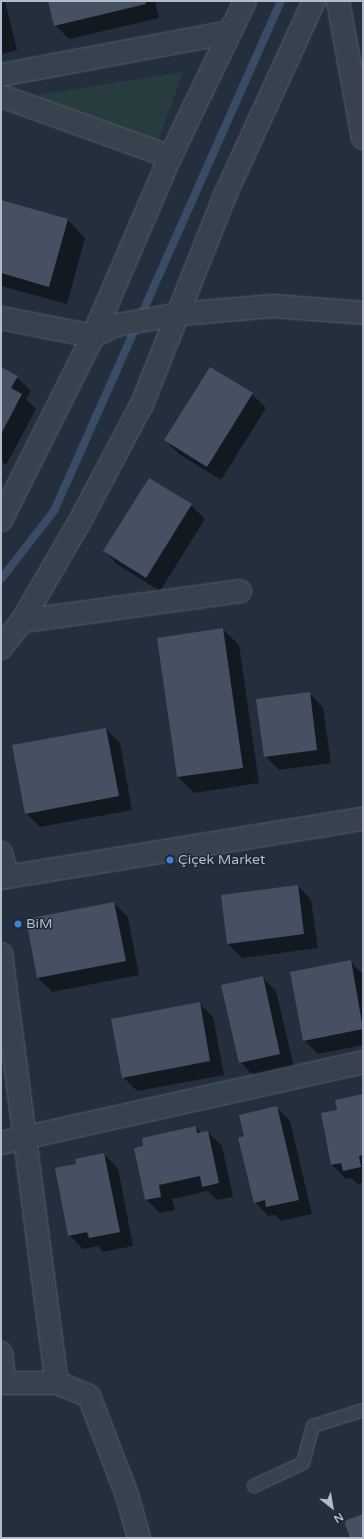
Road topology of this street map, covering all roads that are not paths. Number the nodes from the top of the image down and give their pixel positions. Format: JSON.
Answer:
{"nodes":[{"id":1,"x":245,"y":1,"type":"edge"},
{"id":2,"x":314,"y":1,"type":"edge"},
{"id":3,"x":338,"y":1,"type":"edge"},
{"id":4,"x":230,"y":32,"type":"junction"},
{"id":5,"x":1,"y":75,"type":"edge"},
{"id":6,"x":1,"y":96,"type":"edge"},
{"id":7,"x":363,"y":138,"type":"edge"},
{"id":8,"x":170,"y":157,"type":"junction"},
{"id":9,"x":363,"y":313,"type":"edge"},
{"id":10,"x":180,"y":314,"type":"junction"},
{"id":11,"x":1,"y":318,"type":"edge"},
{"id":12,"x":93,"y":336,"type":"junction"},
{"id":13,"x":1,"y":520,"type":"edge"},
{"id":14,"x":240,"y":591,"type":"dead end"},
{"id":15,"x":22,"y":621,"type":"junction"},
{"id":16,"x":1,"y":648,"type":"edge"},
{"id":17,"x":363,"y":820,"type":"edge"},
{"id":18,"x":1,"y":853,"type":"edge"},
{"id":19,"x":5,"y":877,"type":"edge"},
{"id":20,"x":1,"y":954,"type":"edge"},
{"id":21,"x":363,"y":1062,"type":"edge"},
{"id":22,"x":24,"y":1138,"type":"junction"},
{"id":23,"x":1,"y":1143,"type":"edge"},
{"id":24,"x":1,"y":1353,"type":"edge"},
{"id":25,"x":3,"y":1383,"type":"edge"},
{"id":26,"x":57,"y":1383,"type":"junction"},
{"id":27,"x":363,"y":1410,"type":"edge"},
{"id":28,"x":254,"y":1486,"type":"dead end"},
{"id":29,"x":139,"y":1538,"type":"edge"}],
"edges":[{"from":1,"to":4,"type":"street"},
{"from":2,"to":10,"type":"street"},
{"from":3,"to":7,"type":"street"},
{"from":4,"to":5,"type":"street"},
{"from":4,"to":8,"type":"street"},
{"from":6,"to":8,"type":"street"},
{"from":8,"to":12,"type":"street"},
{"from":9,"to":10,"type":"street"},
{"from":10,"to":12,"type":"street"},
{"from":10,"to":15,"type":"street"},
{"from":11,"to":12,"type":"street"},
{"from":12,"to":13,"type":"street"},
{"from":14,"to":15,"type":"street"},
{"from":15,"to":16,"type":"street"},
{"from":17,"to":19,"type":"street"},
{"from":18,"to":19,"type":"street"},
{"from":20,"to":22,"type":"street"},
{"from":21,"to":22,"type":"street"},
{"from":22,"to":23,"type":"street"},
{"from":22,"to":26,"type":"street"},
{"from":24,"to":25,"type":"street"},
{"from":25,"to":26,"type":"street"},
{"from":26,"to":29,"type":"street"},
{"from":27,"to":28,"type":"lane"}]}
